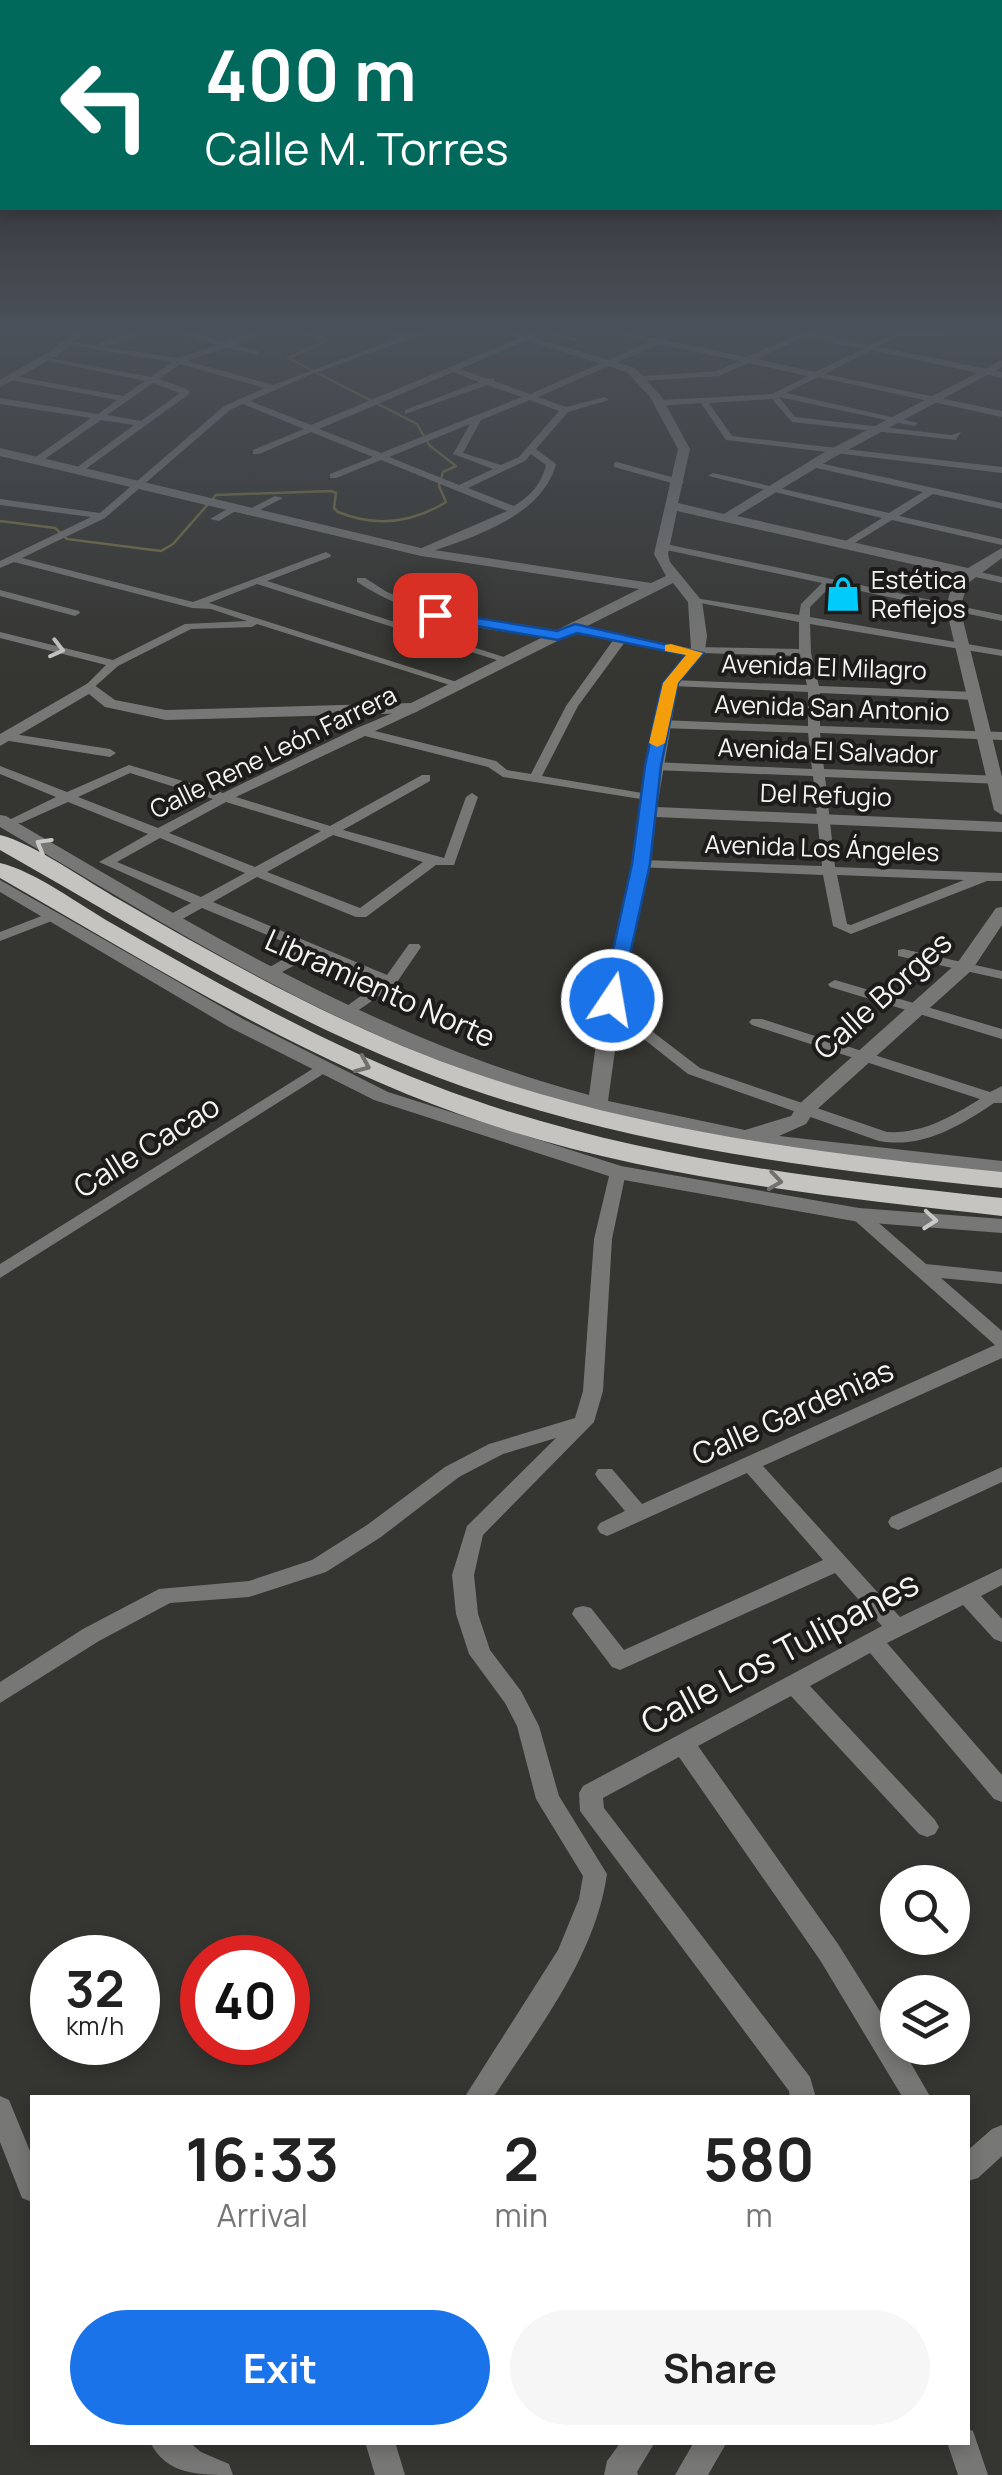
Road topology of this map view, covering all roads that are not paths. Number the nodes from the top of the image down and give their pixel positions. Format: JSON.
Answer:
{"nodes":[{"id":1,"x":62,"y":442,"type":"edge"},
{"id":2,"x":118,"y":442,"type":"edge"},
{"id":3,"x":186,"y":442,"type":"edge"},
{"id":4,"x":277,"y":442,"type":"edge"},
{"id":5,"x":350,"y":442,"type":"edge"},
{"id":6,"x":419,"y":442,"type":"edge"},
{"id":7,"x":464,"y":442,"type":"edge"},
{"id":8,"x":537,"y":442,"type":"edge"},
{"id":9,"x":681,"y":442,"type":"edge"},
{"id":10,"x":753,"y":442,"type":"edge"},
{"id":11,"x":848,"y":442,"type":"edge"},
{"id":12,"x":532,"y":451,"type":"junction"},
{"id":13,"x":0,"y":452,"type":"edge"},
{"id":14,"x":256,"y":452,"type":"dead end"},
{"id":15,"x":382,"y":455,"type":"junction"},
{"id":16,"x":826,"y":456,"type":"junction"},
{"id":17,"x":36,"y":461,"type":"junction"},
{"id":18,"x":617,"y":466,"type":"dead end"},
{"id":19,"x":503,"y":469,"type":"junction"},
{"id":20,"x":1000,"y":471,"type":"edge"},
{"id":21,"x":77,"y":472,"type":"junction"},
{"id":22,"x":333,"y":476,"type":"dead end"},
{"id":23,"x":713,"y":476,"type":"dead end"},
{"id":24,"x":678,"y":482,"type":"junction"},
{"id":25,"x":456,"y":485,"type":"junction"},
{"id":26,"x":138,"y":487,"type":"junction"},
{"id":27,"x":771,"y":490,"type":"junction"},
{"id":28,"x":932,"y":490,"type":"junction"},
{"id":29,"x":278,"y":498,"type":"dead end"},
{"id":30,"x":0,"y":502,"type":"edge"},
{"id":31,"x":670,"y":505,"type":"junction"},
{"id":32,"x":1002,"y":506,"type":"edge"},
{"id":33,"x":514,"y":510,"type":"junction"},
{"id":34,"x":247,"y":513,"type":"junction"},
{"id":35,"x":102,"y":516,"type":"junction"},
{"id":36,"x":727,"y":516,"type":"junction"},
{"id":37,"x":889,"y":516,"type":"junction"},
{"id":38,"x":1002,"y":542,"type":"edge"},
{"id":39,"x":848,"y":544,"type":"junction"},
{"id":40,"x":661,"y":546,"type":"junction"},
{"id":41,"x":421,"y":552,"type":"junction"},
{"id":42,"x":1002,"y":552,"type":"edge"},
{"id":43,"x":326,"y":555,"type":"dead end"},
{"id":44,"x":13,"y":559,"type":"junction"},
{"id":45,"x":0,"y":566,"type":"edge"},
{"id":46,"x":971,"y":573,"type":"junction"},
{"id":47,"x":674,"y":577,"type":"junction"},
{"id":48,"x":361,"y":580,"type":"dead end"},
{"id":49,"x":1002,"y":580,"type":"edge"},
{"id":50,"x":257,"y":581,"type":"junction"},
{"id":51,"x":829,"y":582,"type":"junction"},
{"id":52,"x":650,"y":587,"type":"junction"},
{"id":53,"x":0,"y":593,"type":"edge"},
{"id":54,"x":695,"y":601,"type":"junction"},
{"id":55,"x":192,"y":605,"type":"junction"},
{"id":56,"x":953,"y":608,"type":"junction"},
{"id":57,"x":75,"y":613,"type":"dead end"},
{"id":58,"x":1002,"y":618,"type":"edge"},
{"id":59,"x":804,"y":619,"type":"junction"},
{"id":60,"x":268,"y":623,"type":"junction"},
{"id":61,"x":189,"y":626,"type":"junction"},
{"id":62,"x":575,"y":628,"type":"junction"},
{"id":63,"x":0,"y":635,"type":"edge"},
{"id":64,"x":558,"y":636,"type":"junction"},
{"id":65,"x":620,"y":640,"type":"junction"},
{"id":66,"x":962,"y":646,"type":"junction"},
{"id":67,"x":697,"y":651,"type":"junction"},
{"id":68,"x":805,"y":653,"type":"junction"},
{"id":69,"x":1002,"y":653,"type":"edge"},
{"id":70,"x":510,"y":660,"type":"junction"},
{"id":71,"x":114,"y":664,"type":"junction"},
{"id":72,"x":671,"y":683,"type":"junction"},
{"id":73,"x":460,"y":685,"type":"junction"},
{"id":74,"x":90,"y":688,"type":"junction"},
{"id":75,"x":814,"y":691,"type":"junction"},
{"id":76,"x":976,"y":696,"type":"junction"},
{"id":77,"x":414,"y":708,"type":"junction"},
{"id":78,"x":661,"y":724,"type":"junction"},
{"id":79,"x":814,"y":730,"type":"junction"},
{"id":80,"x":361,"y":731,"type":"junction"},
{"id":81,"x":984,"y":735,"type":"junction"},
{"id":82,"x":1002,"y":736,"type":"edge"},
{"id":83,"x":4,"y":739,"type":"edge"},
{"id":84,"x":110,"y":753,"type":"dead end"},
{"id":85,"x":653,"y":766,"type":"junction"},
{"id":86,"x":0,"y":770,"type":"edge"},
{"id":87,"x":820,"y":774,"type":"junction"},
{"id":88,"x":426,"y":778,"type":"dead end"},
{"id":89,"x":535,"y":778,"type":"junction"},
{"id":90,"x":998,"y":780,"type":"edge"},
{"id":91,"x":64,"y":797,"type":"junction"},
{"id":92,"x":226,"y":797,"type":"junction"},
{"id":93,"x":472,"y":797,"type":"dead end"},
{"id":94,"x":648,"y":805,"type":"junction"},
{"id":95,"x":1002,"y":810,"type":"edge"},
{"id":96,"x":8,"y":820,"type":"edge"},
{"id":97,"x":826,"y":820,"type":"junction"},
{"id":98,"x":1002,"y":826,"type":"edge"},
{"id":99,"x":332,"y":828,"type":"junction"},
{"id":100,"x":159,"y":832,"type":"junction"},
{"id":101,"x":0,"y":841,"type":"edge"},
{"id":102,"x":432,"y":861,"type":"junction"},
{"id":103,"x":641,"y":864,"type":"junction"},
{"id":104,"x":0,"y":869,"type":"edge"},
{"id":105,"x":829,"y":870,"type":"junction"},
{"id":106,"x":260,"y":871,"type":"junction"},
{"id":107,"x":986,"y":876,"type":"junction"},
{"id":108,"x":1002,"y":877,"type":"edge"},
{"id":109,"x":0,"y":885,"type":"edge"},
{"id":110,"x":202,"y":903,"type":"junction"},
{"id":111,"x":52,"y":916,"type":"junction"},
{"id":112,"x":1001,"y":918,"type":"edge"},
{"id":113,"x":172,"y":920,"type":"junction"},
{"id":114,"x":0,"y":937,"type":"edge"},
{"id":115,"x":414,"y":947,"type":"dead end"},
{"id":116,"x":210,"y":950,"type":"junction"},
{"id":117,"x":312,"y":950,"type":"junction"},
{"id":118,"x":903,"y":953,"type":"dead end"},
{"id":119,"x":965,"y":966,"type":"junction"},
{"id":120,"x":257,"y":975,"type":"junction"},
{"id":121,"x":1002,"y":975,"type":"edge"},
{"id":122,"x":177,"y":979,"type":"junction"},
{"id":123,"x":390,"y":982,"type":"junction"},
{"id":124,"x":835,"y":984,"type":"dead end"},
{"id":125,"x":612,"y":1000,"type":"junction"},
{"id":126,"x":914,"y":1009,"type":"junction"},
{"id":127,"x":345,"y":1013,"type":"junction"},
{"id":128,"x":243,"y":1018,"type":"junction"},
{"id":129,"x":757,"y":1022,"type":"dead end"},
{"id":130,"x":1002,"y":1034,"type":"edge"},
{"id":131,"x":861,"y":1056,"type":"junction"},
{"id":132,"x":322,"y":1068,"type":"junction"},
{"id":133,"x":999,"y":1096,"type":"edge"},
{"id":134,"x":598,"y":1102,"type":"junction"},
{"id":135,"x":802,"y":1115,"type":"junction"},
{"id":136,"x":742,"y":1136,"type":"junction"},
{"id":137,"x":815,"y":1148,"type":"junction"},
{"id":138,"x":1002,"y":1168,"type":"edge"},
{"id":139,"x":618,"y":1172,"type":"junction"},
{"id":140,"x":1002,"y":1180,"type":"edge"},
{"id":141,"x":1002,"y":1208,"type":"edge"},
{"id":142,"x":858,"y":1215,"type":"junction"},
{"id":143,"x":1002,"y":1226,"type":"edge"},
{"id":144,"x":0,"y":1272,"type":"edge"},
{"id":145,"x":929,"y":1275,"type":"junction"},
{"id":146,"x":1002,"y":1278,"type":"edge"},
{"id":147,"x":1002,"y":1286,"type":"edge"},
{"id":148,"x":1002,"y":1341,"type":"edge"},
{"id":149,"x":1002,"y":1350,"type":"edge"},
{"id":150,"x":584,"y":1422,"type":"junction"},
{"id":151,"x":752,"y":1466,"type":"junction"},
{"id":152,"x":605,"y":1474,"type":"dead end"},
{"id":153,"x":1002,"y":1474,"type":"edge"},
{"id":154,"x":638,"y":1514,"type":"junction"},
{"id":155,"x":898,"y":1522,"type":"dead end"},
{"id":156,"x":607,"y":1528,"type":"dead end"},
{"id":157,"x":836,"y":1563,"type":"junction"},
{"id":158,"x":1002,"y":1576,"type":"edge"},
{"id":159,"x":966,"y":1594,"type":"junction"},
{"id":160,"x":583,"y":1614,"type":"dead end"},
{"id":161,"x":897,"y":1628,"type":"junction"},
{"id":162,"x":1002,"y":1633,"type":"edge"},
{"id":163,"x":874,"y":1643,"type":"junction"},
{"id":164,"x":794,"y":1684,"type":"junction"},
{"id":165,"x":0,"y":1694,"type":"edge"},
{"id":166,"x":682,"y":1742,"type":"junction"},
{"id":167,"x":1002,"y":1792,"type":"edge"},
{"id":168,"x":927,"y":1827,"type":"dead end"},
{"id":169,"x":479,"y":2095,"type":"edge"},
{"id":170,"x":802,"y":2095,"type":"edge"},
{"id":171,"x":916,"y":2095,"type":"edge"},
{"id":172,"x":0,"y":2110,"type":"edge"},
{"id":173,"x":1002,"y":2138,"type":"edge"},
{"id":174,"x":970,"y":2166,"type":"edge"},
{"id":175,"x":30,"y":2183,"type":"edge"},
{"id":176,"x":169,"y":2445,"type":"edge"},
{"id":177,"x":381,"y":2445,"type":"edge"},
{"id":178,"x":638,"y":2445,"type":"edge"},
{"id":179,"x":710,"y":2445,"type":"edge"},
{"id":180,"x":963,"y":2445,"type":"edge"},
{"id":181,"x":218,"y":2475,"type":"edge"},
{"id":182,"x":390,"y":2475,"type":"edge"},
{"id":183,"x":623,"y":2475,"type":"edge"},
{"id":184,"x":690,"y":2475,"type":"edge"},
{"id":185,"x":972,"y":2475,"type":"edge"}],
"edges":[{"from":1,"to":17,"type":"street"},
{"from":2,"to":21,"type":"street"},
{"from":3,"to":26,"type":"street"},
{"from":4,"to":14,"type":"street"},
{"from":5,"to":15,"type":"street"},
{"from":6,"to":15,"type":"street"},
{"from":7,"to":19,"type":"street"},
{"from":8,"to":12,"type":"street"},
{"from":9,"to":24,"type":"street"},
{"from":10,"to":16,"type":"street"},
{"from":11,"to":16,"type":"street"},
{"from":12,"to":19,"type":"street"},
{"from":12,"to":33,"type":"street"},
{"from":13,"to":17,"type":"street"},
{"from":15,"to":22,"type":"street"},
{"from":15,"to":25,"type":"street"},
{"from":16,"to":20,"type":"street"},
{"from":16,"to":27,"type":"street"},
{"from":16,"to":28,"type":"street"},
{"from":17,"to":21,"type":"street"},
{"from":18,"to":24,"type":"street"},
{"from":19,"to":25,"type":"street"},
{"from":21,"to":26,"type":"street"},
{"from":23,"to":27,"type":"street"},
{"from":24,"to":31,"type":"street"},
{"from":25,"to":33,"type":"street"},
{"from":26,"to":34,"type":"street"},
{"from":26,"to":35,"type":"street"},
{"from":27,"to":36,"type":"street"},
{"from":27,"to":37,"type":"street"},
{"from":28,"to":32,"type":"street"},
{"from":28,"to":37,"type":"street"},
{"from":29,"to":34,"type":"street"},
{"from":30,"to":35,"type":"street"},
{"from":31,"to":36,"type":"street"},
{"from":31,"to":40,"type":"street"},
{"from":33,"to":41,"type":"street"},
{"from":34,"to":41,"type":"street"},
{"from":35,"to":44,"type":"street"},
{"from":36,"to":39,"type":"street"},
{"from":37,"to":38,"type":"street"},
{"from":37,"to":39,"type":"street"},
{"from":39,"to":46,"type":"street"},
{"from":40,"to":47,"type":"street"},
{"from":40,"to":51,"type":"street"},
{"from":41,"to":52,"type":"street"},
{"from":42,"to":46,"type":"street"},
{"from":43,"to":50,"type":"street"},
{"from":44,"to":45,"type":"street"},
{"from":44,"to":55,"type":"street"},
{"from":46,"to":49,"type":"street"},
{"from":46,"to":56,"type":"street"},
{"from":47,"to":52,"type":"street","name":"Calle Rene León Farrera"},
{"from":47,"to":54,"type":"street"},
{"from":48,"to":64,"type":"street"},
{"from":50,"to":55,"type":"street"},
{"from":50,"to":70,"type":"street"},
{"from":51,"to":56,"type":"street"},
{"from":51,"to":59,"type":"street"},
{"from":52,"to":62,"type":"street","name":"Calle Rene León Farrera"},
{"from":53,"to":57,"type":"street"},
{"from":54,"to":59,"type":"street"},
{"from":54,"to":67,"type":"street"},
{"from":55,"to":60,"type":"street"},
{"from":55,"to":61,"type":"street"},
{"from":56,"to":58,"type":"street"},
{"from":56,"to":66,"type":"street"},
{"from":59,"to":66,"type":"street"},
{"from":59,"to":68,"type":"street"},
{"from":60,"to":61,"type":"street"},
{"from":60,"to":73,"type":"street"},
{"from":61,"to":71,"type":"street"},
{"from":62,"to":64,"type":"street","name":"Calle Rene León Farrera"},
{"from":62,"to":65,"type":"street"},
{"from":63,"to":71,"type":"street","one_way":true},
{"from":64,"to":70,"type":"street","name":"Calle Rene León Farrera"},
{"from":65,"to":67,"type":"street"},
{"from":65,"to":89,"type":"street"},
{"from":66,"to":69,"type":"street"},
{"from":66,"to":76,"type":"street"},
{"from":67,"to":68,"type":"street"},
{"from":67,"to":72,"type":"street"},
{"from":68,"to":75,"type":"street"},
{"from":70,"to":73,"type":"street","name":"Calle Rene León Farrera"},
{"from":71,"to":74,"type":"street"},
{"from":72,"to":75,"type":"street","name":"Avenida El Milagro"},
{"from":72,"to":78,"type":"street"},
{"from":73,"to":77,"type":"street","name":"Calle Rene León Farrera"},
{"from":74,"to":77,"type":"street"},
{"from":74,"to":83,"type":"street"},
{"from":75,"to":76,"type":"street","name":"Avenida El Milagro"},
{"from":75,"to":79,"type":"street"},
{"from":76,"to":81,"type":"street"},
{"from":77,"to":80,"type":"street","name":"Calle Rene León Farrera"},
{"from":78,"to":79,"type":"street","name":"Avenida San Antonio"},
{"from":78,"to":85,"type":"street"},
{"from":79,"to":81,"type":"street","name":"Avenida San Antonio"},
{"from":79,"to":87,"type":"street"},
{"from":80,"to":89,"type":"street"},
{"from":80,"to":92,"type":"street","name":"Calle Rene León Farrera"},
{"from":81,"to":82,"type":"street","name":"Avenida San Antonio"},
{"from":81,"to":90,"type":"street"},
{"from":83,"to":84,"type":"street"},
{"from":85,"to":87,"type":"street","name":"Avenida El Salvador"},
{"from":85,"to":94,"type":"street"},
{"from":86,"to":91,"type":"street"},
{"from":87,"to":90,"type":"street","name":"Avenida El Salvador"},
{"from":87,"to":97,"type":"street"},
{"from":88,"to":99,"type":"street"},
{"from":89,"to":94,"type":"street"},
{"from":90,"to":95,"type":"street"},
{"from":91,"to":92,"type":"street"},
{"from":91,"to":96,"type":"street"},
{"from":91,"to":100,"type":"street"},
{"from":92,"to":99,"type":"street"},
{"from":92,"to":100,"type":"street","name":"Calle Rene León Farrera"},
{"from":93,"to":102,"type":"street"},
{"from":94,"to":97,"type":"street","name":"Del Refugio"},
{"from":94,"to":103,"type":"street"},
{"from":113,"to":96,"type":"street","name":"Libramiento Norte","one_way":true},
{"from":97,"to":98,"type":"street","name":"Del Refugio"},
{"from":97,"to":105,"type":"street"},
{"from":99,"to":102,"type":"street"},
{"from":99,"to":106,"type":"street"},
{"from":100,"to":106,"type":"street"},
{"from":100,"to":110,"type":"street","name":"Calle Rene León Farrera"},
{"from":101,"to":116,"type":"highway"},
{"from":102,"to":106,"type":"street"},
{"from":103,"to":105,"type":"street","name":"Avenida Los Ángeles"},
{"from":103,"to":125,"type":"street"},
{"from":104,"to":122,"type":"highway"},
{"from":105,"to":107,"type":"street","name":"Avenida Los Ángeles"},
{"from":105,"to":107,"type":"street"},
{"from":106,"to":110,"type":"street"},
{"from":107,"to":108,"type":"street","name":"Avenida Los Ángeles"},
{"from":109,"to":111,"type":"street"},
{"from":110,"to":113,"type":"street"},
{"from":110,"to":117,"type":"street"},
{"from":111,"to":114,"type":"street"},
{"from":111,"to":122,"type":"street"},
{"from":112,"to":119,"type":"street","name":"Calle Borges"},
{"from":113,"to":116,"type":"street","name":"Libramiento Norte"},
{"from":115,"to":123,"type":"street"},
{"from":116,"to":120,"type":"highway"},
{"from":117,"to":120,"type":"street"},
{"from":117,"to":123,"type":"street"},
{"from":118,"to":119,"type":"street"},
{"from":119,"to":121,"type":"street"},
{"from":119,"to":126,"type":"street","name":"Calle Borges"},
{"from":120,"to":127,"type":"street","name":"Libramiento Norte"},
{"from":120,"to":140,"type":"highway"},
{"from":122,"to":128,"type":"highway"},
{"from":122,"to":128,"type":"highway"},
{"from":123,"to":127,"type":"street"},
{"from":124,"to":126,"type":"street"},
{"from":125,"to":134,"type":"street"},
{"from":125,"to":135,"type":"street"},
{"from":126,"to":130,"type":"street"},
{"from":126,"to":131,"type":"street","name":"Calle Borges"},
{"from":127,"to":134,"type":"street","name":"Libramiento Norte"},
{"from":128,"to":132,"type":"street"},
{"from":128,"to":141,"type":"highway","one_way":true},
{"from":129,"to":131,"type":"street"},
{"from":131,"to":133,"type":"street"},
{"from":131,"to":135,"type":"street","name":"Calle Borges"},
{"from":132,"to":139,"type":"street"},
{"from":132,"to":144,"type":"street","name":"Calle Cacao"},
{"from":133,"to":135,"type":"street"},
{"from":134,"to":136,"type":"street","name":"Libramiento Norte"},
{"from":135,"to":136,"type":"street","name":"Calle Borges"},
{"from":135,"to":137,"type":"street"},
{"from":136,"to":137,"type":"street","name":"Libramiento Norte"},
{"from":137,"to":138,"type":"street","name":"Libramiento Norte"},
{"from":139,"to":142,"type":"street"},
{"from":139,"to":150,"type":"street"},
{"from":142,"to":143,"type":"street","one_way":true},
{"from":142,"to":145,"type":"street"},
{"from":145,"to":146,"type":"street"},
{"from":145,"to":147,"type":"street"},
{"from":145,"to":148,"type":"street"},
{"from":149,"to":151,"type":"street","name":"Calle Gardenias"},
{"from":150,"to":165,"type":"street"},
{"from":150,"to":169,"type":"street"},
{"from":151,"to":154,"type":"street","name":"Calle Gardenias"},
{"from":151,"to":157,"type":"street"},
{"from":152,"to":154,"type":"street"},
{"from":153,"to":155,"type":"street"},
{"from":154,"to":156,"type":"street","name":"Calle Gardenias"},
{"from":157,"to":160,"type":"street"},
{"from":157,"to":161,"type":"street"},
{"from":158,"to":159,"type":"street","name":"Calle Los Tulipanes"},
{"from":159,"to":161,"type":"street","name":"Calle Los Tulipanes"},
{"from":159,"to":162,"type":"street"},
{"from":161,"to":163,"type":"street","name":"Calle Los Tulipanes"},
{"from":163,"to":164,"type":"street","name":"Calle Los Tulipanes"},
{"from":163,"to":167,"type":"street"},
{"from":164,"to":166,"type":"street","name":"Calle Los Tulipanes"},
{"from":164,"to":168,"type":"street"},
{"from":166,"to":170,"type":"street","name":"Calle Los Tulipanes"},
{"from":166,"to":171,"type":"street"},
{"from":172,"to":175,"type":"street"},
{"from":173,"to":174,"type":"street"},
{"from":176,"to":181,"type":"street"},
{"from":177,"to":182,"type":"street"},
{"from":178,"to":183,"type":"street"},
{"from":179,"to":184,"type":"street"},
{"from":180,"to":185,"type":"street"}]}
